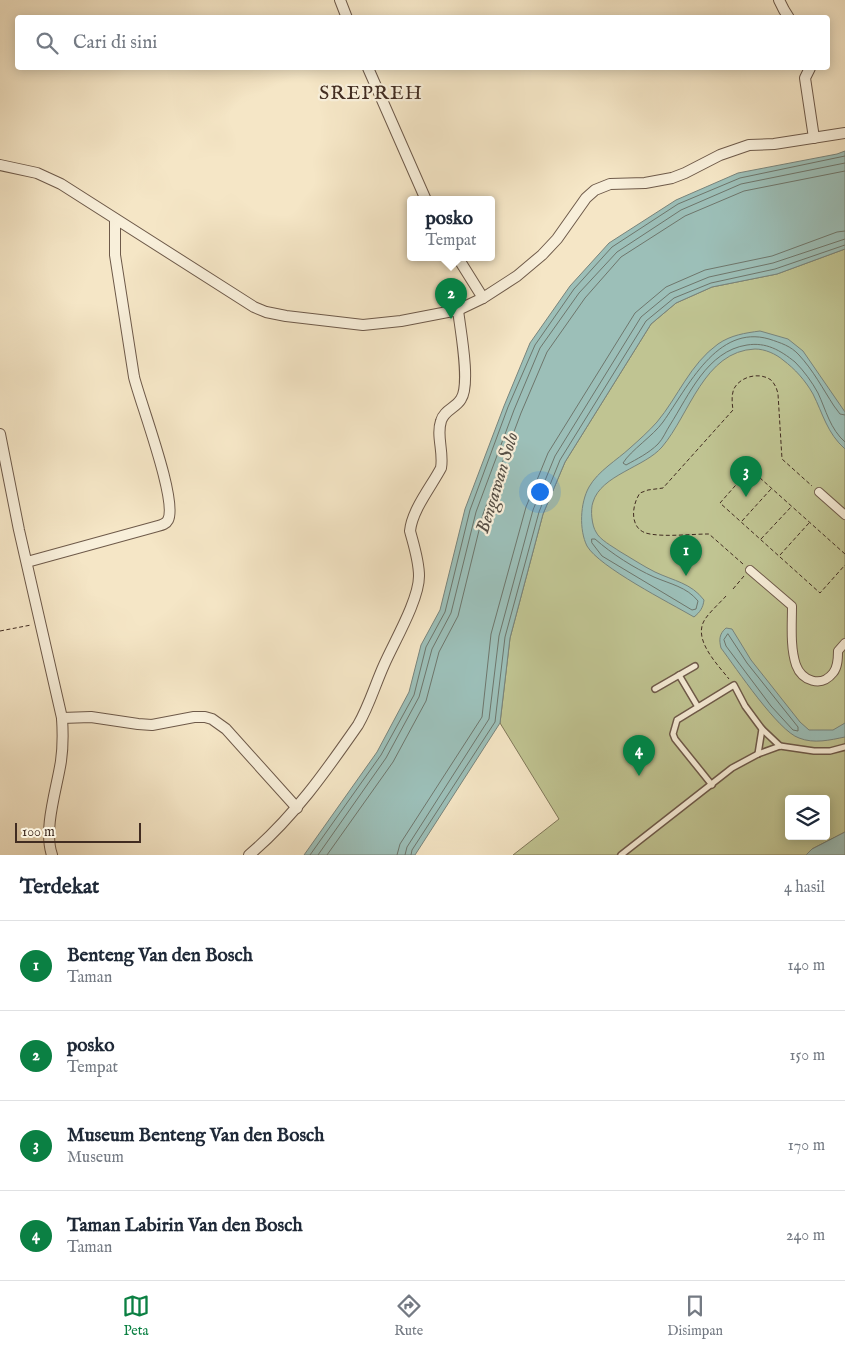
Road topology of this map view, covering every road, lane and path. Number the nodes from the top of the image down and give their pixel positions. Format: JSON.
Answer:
{"nodes":[{"id":1,"x":340,"y":0,"type":"edge"},
{"id":2,"x":779,"y":0,"type":"edge"},
{"id":3,"x":347,"y":15,"type":"edge"},
{"id":4,"x":787,"y":15,"type":"edge"},
{"id":5,"x":369,"y":70,"type":"edge"},
{"id":6,"x":809,"y":70,"type":"edge"},
{"id":7,"x":845,"y":132,"type":"edge"},
{"id":8,"x":814,"y":138,"type":"junction"},
{"id":9,"x":0,"y":165,"type":"edge"},
{"id":10,"x":424,"y":196,"type":"edge"},
{"id":11,"x":115,"y":219,"type":"junction"},
{"id":12,"x":460,"y":261,"type":"edge"},
{"id":13,"x":483,"y":298,"type":"junction"},
{"id":14,"x":458,"y":310,"type":"junction"},
{"id":15,"x":0,"y":434,"type":"edge"},
{"id":16,"x":772,"y":488,"type":"junction"},
{"id":17,"x":819,"y":492,"type":"joint"},
{"id":18,"x":792,"y":506,"type":"junction"},
{"id":19,"x":845,"y":515,"type":"edge"},
{"id":20,"x":741,"y":522,"type":"junction"},
{"id":21,"x":810,"y":522,"type":"junction"},
{"id":22,"x":760,"y":539,"type":"junction"},
{"id":23,"x":770,"y":548,"type":"junction"},
{"id":24,"x":767,"y":551,"type":"dead end"},
{"id":25,"x":845,"y":554,"type":"edge"},
{"id":26,"x":779,"y":556,"type":"junction"},
{"id":27,"x":27,"y":562,"type":"junction"},
{"id":28,"x":845,"y":566,"type":"edge"},
{"id":29,"x":750,"y":570,"type":"junction"},
{"id":30,"x":733,"y":589,"type":"dead end"},
{"id":31,"x":726,"y":596,"type":"dead end"},
{"id":32,"x":41,"y":623,"type":"junction"},
{"id":33,"x":0,"y":631,"type":"edge"},
{"id":34,"x":845,"y":643,"type":"edge"},
{"id":35,"x":695,"y":666,"type":"dead end"},
{"id":36,"x":679,"y":675,"type":"junction"},
{"id":37,"x":734,"y":685,"type":"junction"},
{"id":38,"x":655,"y":688,"type":"dead end"},
{"id":39,"x":698,"y":707,"type":"junction"},
{"id":40,"x":62,"y":718,"type":"junction"},
{"id":41,"x":762,"y":729,"type":"junction"},
{"id":42,"x":780,"y":746,"type":"junction"},
{"id":43,"x":845,"y":747,"type":"edge"},
{"id":44,"x":758,"y":754,"type":"junction"},
{"id":45,"x":712,"y":785,"type":"junction"},
{"id":46,"x":297,"y":808,"type":"junction"},
{"id":47,"x":52,"y":855,"type":"edge"},
{"id":48,"x":249,"y":855,"type":"edge"},
{"id":49,"x":621,"y":855,"type":"edge"}],
"edges":[{"from":1,"to":3,"type":"street"},
{"from":2,"to":4,"type":"street"},
{"from":5,"to":10,"type":"street"},
{"from":6,"to":8,"type":"street"},
{"from":7,"to":8,"type":"street"},
{"from":8,"to":13,"type":"street"},
{"from":9,"to":11,"type":"street"},
{"from":11,"to":14,"type":"street"},
{"from":11,"to":27,"type":"street"},
{"from":12,"to":13,"type":"street"},
{"from":13,"to":14,"type":"street"},
{"from":14,"to":46,"type":"street"},
{"from":15,"to":27,"type":"street"},
{"from":16,"to":18,"type":"path"},
{"from":16,"to":20,"type":"path"},
{"from":16,"to":20,"type":"path"},
{"from":17,"to":19,"type":"street"},
{"from":17,"to":29,"type":"path"},
{"from":18,"to":21,"type":"path"},
{"from":18,"to":22,"type":"path"},
{"from":20,"to":22,"type":"path"},
{"from":21,"to":25,"type":"path"},
{"from":21,"to":26,"type":"path"},
{"from":22,"to":23,"type":"path"},
{"from":23,"to":24,"type":"path"},
{"from":23,"to":26,"type":"path"},
{"from":26,"to":28,"type":"path"},
{"from":27,"to":32,"type":"street"},
{"from":29,"to":30,"type":"path"},
{"from":29,"to":34,"type":"street"},
{"from":31,"to":37,"type":"path"},
{"from":32,"to":33,"type":"path"},
{"from":32,"to":40,"type":"street"},
{"from":35,"to":36,"type":"lane"},
{"from":36,"to":38,"type":"lane"},
{"from":36,"to":39,"type":"lane"},
{"from":37,"to":39,"type":"lane"},
{"from":37,"to":41,"type":"lane"},
{"from":39,"to":45,"type":"lane"},
{"from":40,"to":46,"type":"street"},
{"from":40,"to":47,"type":"street"},
{"from":41,"to":42,"type":"lane"},
{"from":41,"to":44,"type":"lane"},
{"from":42,"to":43,"type":"lane"},
{"from":42,"to":44,"type":"lane"},
{"from":44,"to":45,"type":"lane"},
{"from":45,"to":49,"type":"lane"},
{"from":46,"to":48,"type":"street"}]}
